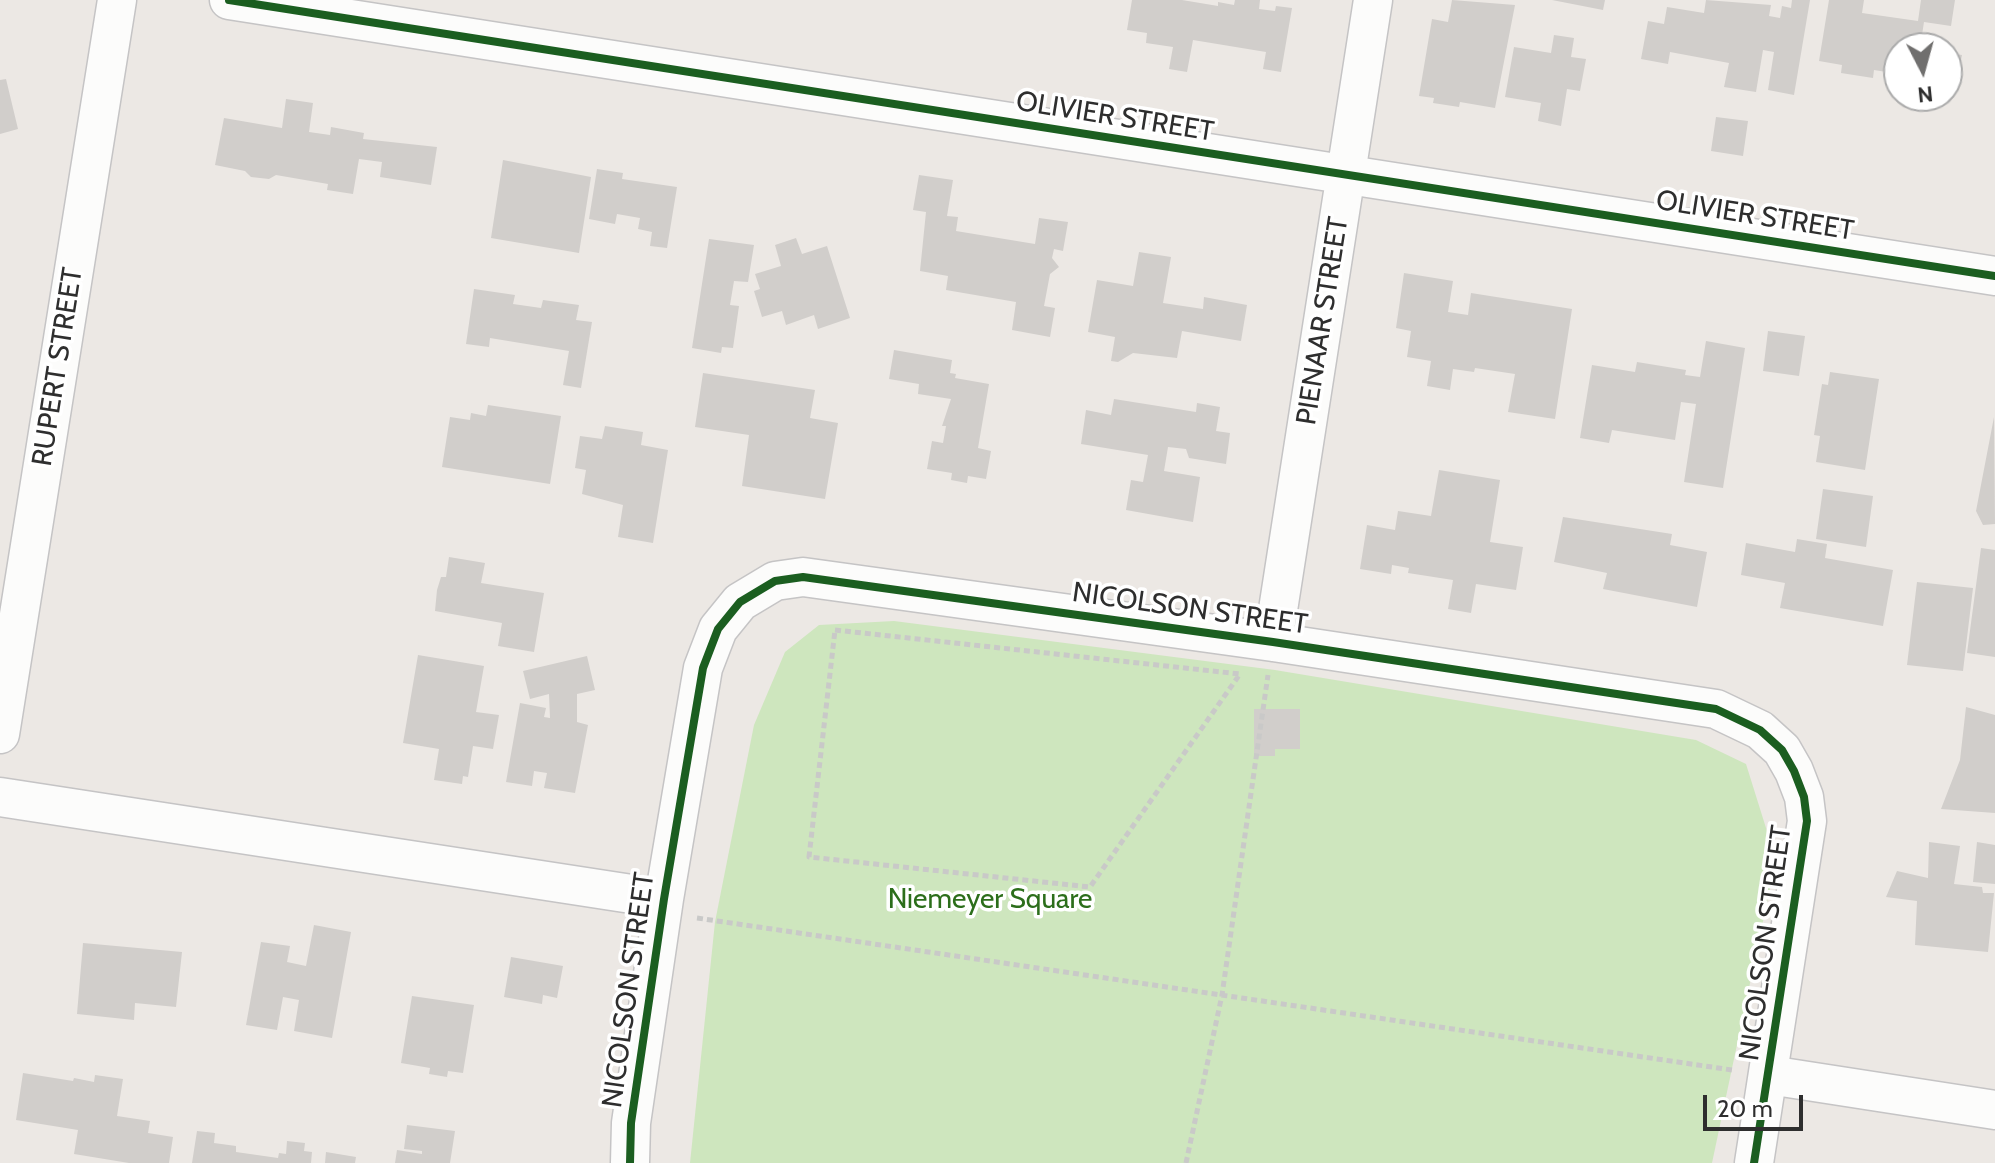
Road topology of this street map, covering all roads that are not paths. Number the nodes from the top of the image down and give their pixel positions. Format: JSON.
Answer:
{"nodes":[{"id":1,"x":117,"y":0,"type":"edge"},
{"id":2,"x":229,"y":0,"type":"edge"},
{"id":3,"x":1373,"y":0,"type":"edge"},
{"id":4,"x":1345,"y":175,"type":"junction"},
{"id":5,"x":1995,"y":276,"type":"edge"},
{"id":6,"x":1273,"y":642,"type":"junction"},
{"id":7,"x":0,"y":734,"type":"edge"},
{"id":8,"x":0,"y":797,"type":"edge"},
{"id":9,"x":664,"y":899,"type":"junction"},
{"id":10,"x":1769,"y":1075,"type":"junction"},
{"id":11,"x":1995,"y":1110,"type":"edge"},
{"id":12,"x":630,"y":1163,"type":"edge"},
{"id":13,"x":1754,"y":1163,"type":"edge"}],
"edges":[{"from":1,"to":7,"type":"street","name":"RUPERT STREET"},
{"from":2,"to":4,"type":"street","name":"OLIVIER STREET"},
{"from":3,"to":4,"type":"street","name":"PIENAAR STREET"},
{"from":4,"to":5,"type":"street","name":"OLIVIER STREET"},
{"from":4,"to":6,"type":"street","name":"PIENAAR STREET"},
{"from":6,"to":9,"type":"street","name":"NICOLSON STREET"},
{"from":6,"to":10,"type":"street","name":"NICOLSON STREET"},
{"from":8,"to":9,"type":"street","name":"NICOLSON STREET"},
{"from":9,"to":12,"type":"street","name":"NICOLSON STREET"},
{"from":10,"to":11,"type":"street","name":"NICOLSON STREET"},
{"from":10,"to":13,"type":"street","name":"NICOLSON STREET"}]}
